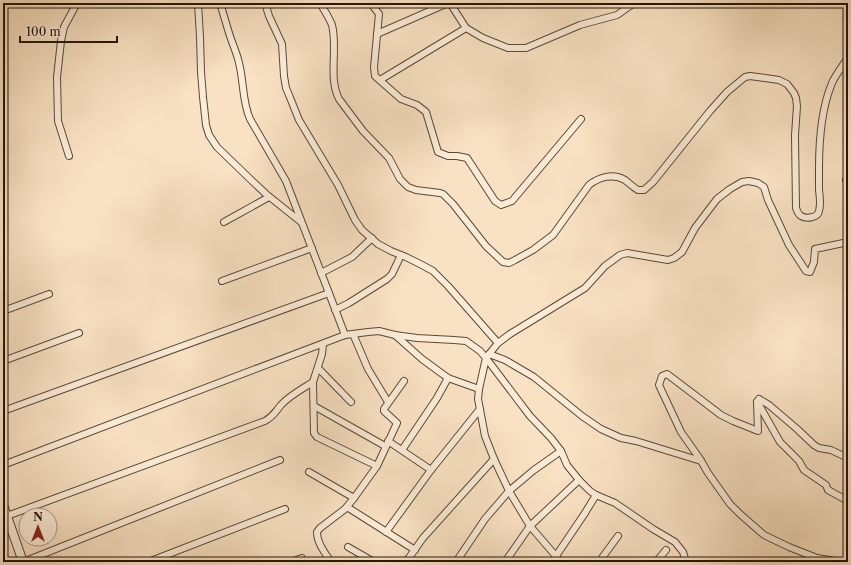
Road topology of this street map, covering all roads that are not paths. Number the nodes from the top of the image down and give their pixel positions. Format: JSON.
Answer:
{"nodes":[{"id":1,"x":77,"y":3,"type":"edge"},
{"id":2,"x":198,"y":3,"type":"edge"},
{"id":3,"x":220,"y":3,"type":"edge"},
{"id":4,"x":265,"y":3,"type":"edge"},
{"id":5,"x":320,"y":3,"type":"edge"},
{"id":6,"x":370,"y":3,"type":"edge"},
{"id":7,"x":449,"y":3,"type":"edge"},
{"id":8,"x":634,"y":3,"type":"edge"},
{"id":9,"x":466,"y":28,"type":"junction"},
{"id":10,"x":377,"y":34,"type":"junction"},
{"id":11,"x":848,"y":57,"type":"edge"},
{"id":12,"x":380,"y":80,"type":"junction"},
{"id":13,"x":581,"y":120,"type":"dead end"},
{"id":14,"x":69,"y":156,"type":"dead end"},
{"id":15,"x":269,"y":197,"type":"junction"},
{"id":16,"x":224,"y":222,"type":"dead end"},
{"id":17,"x":302,"y":223,"type":"junction"},
{"id":18,"x":372,"y":238,"type":"junction"},
{"id":19,"x":848,"y":242,"type":"edge"},
{"id":20,"x":312,"y":248,"type":"junction"},
{"id":21,"x":401,"y":255,"type":"junction"},
{"id":22,"x":321,"y":273,"type":"junction"},
{"id":23,"x":222,"y":281,"type":"dead end"},
{"id":24,"x":329,"y":293,"type":"junction"},
{"id":25,"x":49,"y":294,"type":"dead end"},
{"id":26,"x":335,"y":310,"type":"junction"},
{"id":27,"x":3,"y":311,"type":"edge"},
{"id":28,"x":79,"y":333,"type":"dead end"},
{"id":29,"x":353,"y":334,"type":"junction"},
{"id":30,"x":346,"y":335,"type":"junction"},
{"id":31,"x":395,"y":335,"type":"junction"},
{"id":32,"x":498,"y":343,"type":"junction"},
{"id":33,"x":323,"y":344,"type":"junction"},
{"id":34,"x":487,"y":356,"type":"junction"},
{"id":35,"x":3,"y":362,"type":"edge"},
{"id":36,"x":318,"y":368,"type":"junction"},
{"id":37,"x":448,"y":378,"type":"junction"},
{"id":38,"x":404,"y":381,"type":"dead end"},
{"id":39,"x":313,"y":382,"type":"junction"},
{"id":40,"x":479,"y":389,"type":"junction"},
{"id":41,"x":351,"y":402,"type":"dead end"},
{"id":42,"x":388,"y":402,"type":"junction"},
{"id":43,"x":757,"y":402,"type":"junction"},
{"id":44,"x":314,"y":406,"type":"junction"},
{"id":45,"x":480,"y":409,"type":"junction"},
{"id":46,"x":3,"y":411,"type":"edge"},
{"id":47,"x":387,"y":444,"type":"junction"},
{"id":48,"x":402,"y":450,"type":"junction"},
{"id":49,"x":561,"y":451,"type":"junction"},
{"id":50,"x":848,"y":458,"type":"edge"},
{"id":51,"x":494,"y":459,"type":"junction"},
{"id":52,"x":280,"y":460,"type":"dead end"},
{"id":53,"x":701,"y":461,"type":"junction"},
{"id":54,"x":3,"y":465,"type":"edge"},
{"id":55,"x":377,"y":466,"type":"junction"},
{"id":56,"x":431,"y":470,"type":"junction"},
{"id":57,"x":309,"y":472,"type":"dead end"},
{"id":58,"x":579,"y":480,"type":"junction"},
{"id":59,"x":509,"y":492,"type":"junction"},
{"id":60,"x":596,"y":495,"type":"junction"},
{"id":61,"x":354,"y":498,"type":"junction"},
{"id":62,"x":848,"y":501,"type":"edge"},
{"id":63,"x":3,"y":504,"type":"edge"},
{"id":64,"x":347,"y":507,"type":"junction"},
{"id":65,"x":285,"y":509,"type":"dead end"},
{"id":66,"x":7,"y":516,"type":"junction"},
{"id":67,"x":530,"y":526,"type":"junction"},
{"id":68,"x":386,"y":532,"type":"junction"},
{"id":69,"x":618,"y":536,"type":"dead end"},
{"id":70,"x":348,"y":547,"type":"dead end"},
{"id":71,"x":415,"y":550,"type":"junction"},
{"id":72,"x":666,"y":550,"type":"dead end"},
{"id":73,"x":302,"y":558,"type":"dead end"},
{"id":74,"x":557,"y":559,"type":"edge"},
{"id":75,"x":23,"y":562,"type":"edge"},
{"id":76,"x":148,"y":562,"type":"edge"},
{"id":77,"x":291,"y":562,"type":"edge"},
{"id":78,"x":331,"y":562,"type":"edge"},
{"id":79,"x":374,"y":562,"type":"edge"},
{"id":80,"x":406,"y":562,"type":"edge"},
{"id":81,"x":456,"y":562,"type":"edge"},
{"id":82,"x":505,"y":562,"type":"edge"},
{"id":83,"x":599,"y":562,"type":"edge"},
{"id":84,"x":656,"y":562,"type":"edge"},
{"id":85,"x":686,"y":562,"type":"edge"},
{"id":86,"x":842,"y":562,"type":"edge"}],
"edges":[{"from":1,"to":14,"type":"street"},
{"from":2,"to":15,"type":"street"},
{"from":3,"to":17,"type":"street"},
{"from":4,"to":18,"type":"street"},
{"from":5,"to":11,"type":"street"},
{"from":6,"to":10,"type":"street"},
{"from":7,"to":9,"type":"street"},
{"from":7,"to":10,"type":"street"},
{"from":8,"to":9,"type":"street"},
{"from":9,"to":12,"type":"street"},
{"from":10,"to":12,"type":"street"},
{"from":12,"to":13,"type":"street"},
{"from":15,"to":16,"type":"street"},
{"from":15,"to":17,"type":"street"},
{"from":17,"to":20,"type":"street"},
{"from":18,"to":21,"type":"street"},
{"from":18,"to":22,"type":"street"},
{"from":19,"to":32,"type":"street"},
{"from":20,"to":22,"type":"street"},
{"from":20,"to":23,"type":"street"},
{"from":21,"to":26,"type":"street"},
{"from":21,"to":32,"type":"street"},
{"from":22,"to":24,"type":"street"},
{"from":24,"to":26,"type":"street"},
{"from":24,"to":46,"type":"street"},
{"from":25,"to":27,"type":"street"},
{"from":26,"to":30,"type":"street"},
{"from":28,"to":35,"type":"street"},
{"from":29,"to":30,"type":"street"},
{"from":29,"to":31,"type":"street"},
{"from":29,"to":42,"type":"street"},
{"from":30,"to":33,"type":"street"},
{"from":31,"to":34,"type":"street"},
{"from":31,"to":37,"type":"street"},
{"from":32,"to":34,"type":"street"},
{"from":33,"to":36,"type":"street"},
{"from":33,"to":54,"type":"street"},
{"from":34,"to":40,"type":"street"},
{"from":34,"to":49,"type":"street"},
{"from":34,"to":53,"type":"street"},
{"from":36,"to":39,"type":"street"},
{"from":36,"to":41,"type":"street"},
{"from":37,"to":40,"type":"street"},
{"from":37,"to":48,"type":"street"},
{"from":38,"to":42,"type":"street"},
{"from":39,"to":44,"type":"street"},
{"from":39,"to":66,"type":"street"},
{"from":40,"to":45,"type":"street"},
{"from":42,"to":47,"type":"street"},
{"from":43,"to":50,"type":"street"},
{"from":43,"to":53,"type":"street"},
{"from":43,"to":62,"type":"street"},
{"from":44,"to":47,"type":"street"},
{"from":44,"to":55,"type":"street"},
{"from":45,"to":51,"type":"street"},
{"from":45,"to":56,"type":"street"},
{"from":47,"to":48,"type":"street"},
{"from":47,"to":55,"type":"street"},
{"from":48,"to":56,"type":"street"},
{"from":49,"to":58,"type":"street"},
{"from":49,"to":59,"type":"street"},
{"from":51,"to":59,"type":"street"},
{"from":51,"to":71,"type":"street"},
{"from":52,"to":75,"type":"street"},
{"from":53,"to":86,"type":"street"},
{"from":55,"to":61,"type":"street"},
{"from":56,"to":68,"type":"street"},
{"from":57,"to":61,"type":"street"},
{"from":58,"to":60,"type":"street"},
{"from":58,"to":67,"type":"street"},
{"from":59,"to":67,"type":"street"},
{"from":59,"to":81,"type":"street"},
{"from":60,"to":74,"type":"street"},
{"from":60,"to":85,"type":"street"},
{"from":61,"to":64,"type":"street"},
{"from":63,"to":66,"type":"street"},
{"from":64,"to":68,"type":"street"},
{"from":64,"to":78,"type":"street"},
{"from":65,"to":76,"type":"street"},
{"from":66,"to":75,"type":"street"},
{"from":67,"to":74,"type":"street"},
{"from":67,"to":82,"type":"street"},
{"from":68,"to":71,"type":"street"},
{"from":69,"to":83,"type":"street"},
{"from":70,"to":79,"type":"street"},
{"from":71,"to":80,"type":"street"},
{"from":72,"to":84,"type":"street"},
{"from":73,"to":77,"type":"street"}]}
